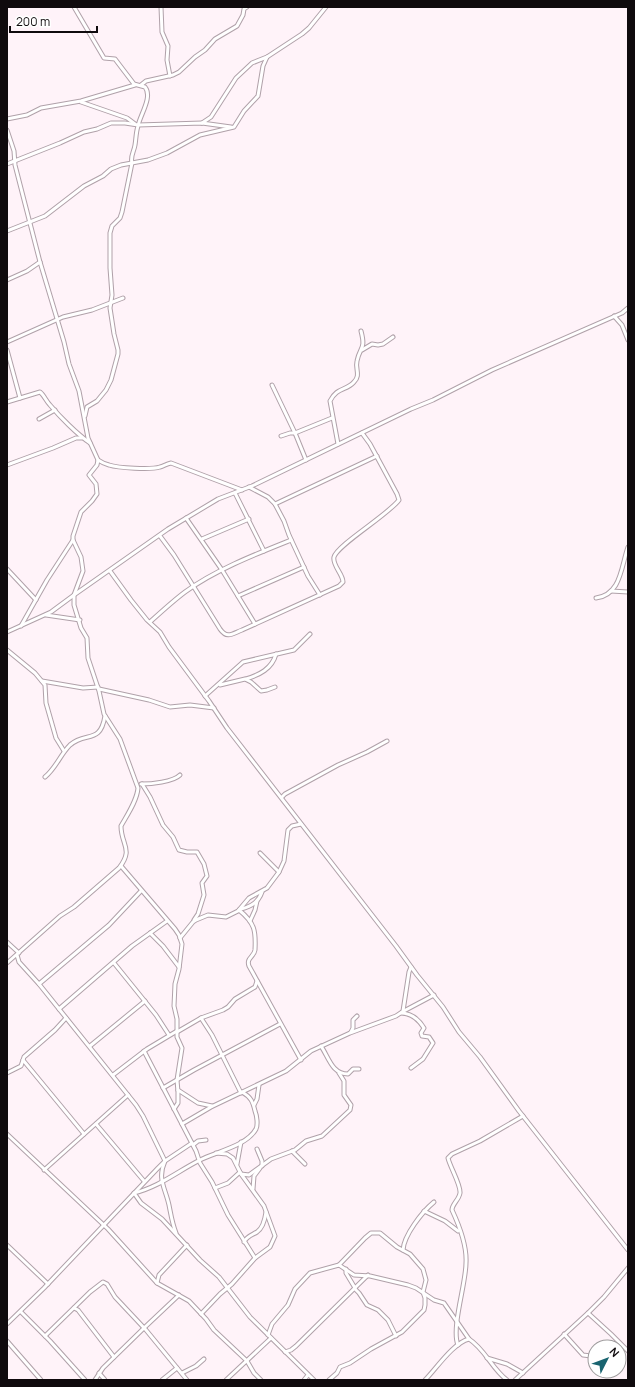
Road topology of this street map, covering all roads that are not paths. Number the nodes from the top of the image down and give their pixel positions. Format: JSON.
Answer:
{"nodes":[{"id":1,"x":74,"y":7,"type":"edge"},
{"id":2,"x":161,"y":7,"type":"edge"},
{"id":3,"x":247,"y":7,"type":"edge"},
{"id":4,"x":324,"y":8,"type":"edge"},
{"id":5,"x":267,"y":57,"type":"junction"},
{"id":6,"x":170,"y":76,"type":"junction"},
{"id":7,"x":135,"y":85,"type":"junction"},
{"id":8,"x":141,"y":85,"type":"junction"},
{"id":9,"x":77,"y":102,"type":"junction"},
{"id":10,"x":7,"y":119,"type":"edge"},
{"id":11,"x":202,"y":123,"type":"junction"},
{"id":12,"x":137,"y":125,"type":"junction"},
{"id":13,"x":233,"y":128,"type":"junction"},
{"id":14,"x":7,"y":130,"type":"edge"},
{"id":15,"x":15,"y":161,"type":"junction"},
{"id":16,"x":132,"y":163,"type":"junction"},
{"id":17,"x":7,"y":164,"type":"edge"},
{"id":18,"x":30,"y":221,"type":"junction"},
{"id":19,"x":7,"y":231,"type":"edge"},
{"id":20,"x":40,"y":262,"type":"junction"},
{"id":21,"x":7,"y":280,"type":"edge"},
{"id":22,"x":122,"y":298,"type":"dead end"},
{"id":23,"x":110,"y":302,"type":"junction"},
{"id":24,"x":628,"y":308,"type":"edge"},
{"id":25,"x":614,"y":316,"type":"junction"},
{"id":26,"x":57,"y":320,"type":"junction"},
{"id":27,"x":361,"y":331,"type":"dead end"},
{"id":28,"x":393,"y":337,"type":"dead end"},
{"id":29,"x":628,"y":340,"type":"edge"},
{"id":30,"x":7,"y":342,"type":"edge"},
{"id":31,"x":7,"y":350,"type":"edge"},
{"id":32,"x":362,"y":350,"type":"junction"},
{"id":33,"x":272,"y":385,"type":"dead end"},
{"id":34,"x":20,"y":398,"type":"junction"},
{"id":35,"x":7,"y":402,"type":"edge"},
{"id":36,"x":55,"y":410,"type":"junction"},
{"id":37,"x":332,"y":418,"type":"junction"},
{"id":38,"x":39,"y":419,"type":"dead end"},
{"id":39,"x":84,"y":419,"type":"junction"},
{"id":40,"x":362,"y":432,"type":"junction"},
{"id":41,"x":295,"y":433,"type":"junction"},
{"id":42,"x":281,"y":436,"type":"dead end"},
{"id":43,"x":83,"y":438,"type":"junction"},
{"id":44,"x":90,"y":444,"type":"junction"},
{"id":45,"x":338,"y":444,"type":"junction"},
{"id":46,"x":377,"y":456,"type":"junction"},
{"id":47,"x":98,"y":460,"type":"junction"},
{"id":48,"x":306,"y":460,"type":"junction"},
{"id":49,"x":7,"y":465,"type":"edge"},
{"id":50,"x":249,"y":487,"type":"junction"},
{"id":51,"x":242,"y":490,"type":"junction"},
{"id":52,"x":235,"y":493,"type":"junction"},
{"id":53,"x":275,"y":504,"type":"junction"},
{"id":54,"x":186,"y":518,"type":"junction"},
{"id":55,"x":249,"y":519,"type":"junction"},
{"id":56,"x":160,"y":536,"type":"junction"},
{"id":57,"x":202,"y":539,"type":"junction"},
{"id":58,"x":73,"y":540,"type":"junction"},
{"id":59,"x":292,"y":540,"type":"junction"},
{"id":60,"x":628,"y":547,"type":"edge"},
{"id":61,"x":264,"y":551,"type":"junction"},
{"id":62,"x":304,"y":567,"type":"junction"},
{"id":63,"x":7,"y":569,"type":"edge"},
{"id":64,"x":222,"y":570,"type":"junction"},
{"id":65,"x":110,"y":571,"type":"junction"},
{"id":66,"x":194,"y":586,"type":"junction"},
{"id":67,"x":611,"y":591,"type":"junction"},
{"id":68,"x":628,"y":592,"type":"edge"},
{"id":69,"x":74,"y":595,"type":"junction"},
{"id":70,"x":320,"y":595,"type":"junction"},
{"id":71,"x":238,"y":596,"type":"junction"},
{"id":72,"x":596,"y":598,"type":"dead end"},
{"id":73,"x":36,"y":600,"type":"junction"},
{"id":74,"x":46,"y":615,"type":"junction"},
{"id":75,"x":80,"y":620,"type":"junction"},
{"id":76,"x":150,"y":622,"type":"junction"},
{"id":77,"x":255,"y":624,"type":"junction"},
{"id":78,"x":21,"y":626,"type":"junction"},
{"id":79,"x":7,"y":632,"type":"edge"},
{"id":80,"x":310,"y":634,"type":"dead end"},
{"id":81,"x":7,"y":650,"type":"edge"},
{"id":82,"x":276,"y":654,"type":"junction"},
{"id":83,"x":245,"y":679,"type":"junction"},
{"id":84,"x":42,"y":681,"type":"junction"},
{"id":85,"x":218,"y":685,"type":"junction"},
{"id":86,"x":275,"y":687,"type":"dead end"},
{"id":87,"x":98,"y":688,"type":"junction"},
{"id":88,"x":205,"y":696,"type":"junction"},
{"id":89,"x":214,"y":708,"type":"junction"},
{"id":90,"x":105,"y":716,"type":"junction"},
{"id":91,"x":387,"y":741,"type":"dead end"},
{"id":92,"x":64,"y":751,"type":"junction"},
{"id":93,"x":180,"y":775,"type":"dead end"},
{"id":94,"x":45,"y":777,"type":"dead end"},
{"id":95,"x":137,"y":784,"type":"junction"},
{"id":96,"x":142,"y":784,"type":"junction"},
{"id":97,"x":282,"y":797,"type":"junction"},
{"id":98,"x":301,"y":824,"type":"junction"},
{"id":99,"x":260,"y":853,"type":"dead end"},
{"id":100,"x":121,"y":866,"type":"junction"},
{"id":101,"x":279,"y":872,"type":"junction"},
{"id":102,"x":141,"y":891,"type":"junction"},
{"id":103,"x":262,"y":892,"type":"junction"},
{"id":104,"x":257,"y":901,"type":"junction"},
{"id":105,"x":240,"y":909,"type":"junction"},
{"id":106,"x":167,"y":921,"type":"junction"},
{"id":107,"x":250,"y":921,"type":"junction"},
{"id":108,"x":193,"y":922,"type":"junction"},
{"id":109,"x":150,"y":933,"type":"junction"},
{"id":110,"x":180,"y":938,"type":"junction"},
{"id":111,"x":7,"y":942,"type":"edge"},
{"id":112,"x":18,"y":954,"type":"junction"},
{"id":113,"x":7,"y":963,"type":"edge"},
{"id":114,"x":114,"y":963,"type":"junction"},
{"id":115,"x":179,"y":967,"type":"junction"},
{"id":116,"x":411,"y":967,"type":"junction"},
{"id":117,"x":257,"y":981,"type":"junction"},
{"id":118,"x":39,"y":984,"type":"junction"},
{"id":119,"x":434,"y":995,"type":"junction"},
{"id":120,"x":145,"y":1001,"type":"junction"},
{"id":121,"x":60,"y":1009,"type":"junction"},
{"id":122,"x":402,"y":1012,"type":"junction"},
{"id":123,"x":358,"y":1016,"type":"dead end"},
{"id":124,"x":66,"y":1018,"type":"junction"},
{"id":125,"x":201,"y":1018,"type":"junction"},
{"id":126,"x":280,"y":1024,"type":"junction"},
{"id":127,"x":177,"y":1032,"type":"junction"},
{"id":128,"x":350,"y":1033,"type":"junction"},
{"id":129,"x":169,"y":1035,"type":"junction"},
{"id":130,"x":90,"y":1046,"type":"junction"},
{"id":131,"x":322,"y":1046,"type":"junction"},
{"id":132,"x":144,"y":1051,"type":"junction"},
{"id":133,"x":223,"y":1055,"type":"junction"},
{"id":134,"x":23,"y":1060,"type":"junction"},
{"id":135,"x":301,"y":1060,"type":"junction"},
{"id":136,"x":411,"y":1068,"type":"dead end"},
{"id":137,"x":359,"y":1069,"type":"dead end"},
{"id":138,"x":7,"y":1073,"type":"edge"},
{"id":139,"x":339,"y":1073,"type":"junction"},
{"id":140,"x":113,"y":1075,"type":"junction"},
{"id":141,"x":177,"y":1080,"type":"junction"},
{"id":142,"x":259,"y":1084,"type":"junction"},
{"id":143,"x":163,"y":1088,"type":"junction"},
{"id":144,"x":178,"y":1090,"type":"junction"},
{"id":145,"x":241,"y":1092,"type":"junction"},
{"id":146,"x":128,"y":1095,"type":"junction"},
{"id":147,"x":254,"y":1105,"type":"junction"},
{"id":148,"x":212,"y":1106,"type":"junction"},
{"id":149,"x":174,"y":1109,"type":"junction"},
{"id":150,"x":523,"y":1116,"type":"junction"},
{"id":151,"x":96,"y":1124,"type":"junction"},
{"id":152,"x":182,"y":1124,"type":"junction"},
{"id":153,"x":7,"y":1134,"type":"edge"},
{"id":154,"x":84,"y":1134,"type":"junction"},
{"id":155,"x":206,"y":1140,"type":"dead end"},
{"id":156,"x":241,"y":1142,"type":"junction"},
{"id":157,"x":192,"y":1144,"type":"junction"},
{"id":158,"x":257,"y":1149,"type":"dead end"},
{"id":159,"x":292,"y":1152,"type":"junction"},
{"id":160,"x":216,"y":1153,"type":"junction"},
{"id":161,"x":199,"y":1160,"type":"junction"},
{"id":162,"x":165,"y":1161,"type":"junction"},
{"id":163,"x":305,"y":1164,"type":"dead end"},
{"id":164,"x":237,"y":1166,"type":"junction"},
{"id":165,"x":262,"y":1167,"type":"junction"},
{"id":166,"x":44,"y":1170,"type":"junction"},
{"id":167,"x":241,"y":1173,"type":"junction"},
{"id":168,"x":144,"y":1182,"type":"junction"},
{"id":169,"x":162,"y":1183,"type":"junction"},
{"id":170,"x":215,"y":1188,"type":"junction"},
{"id":171,"x":252,"y":1190,"type":"junction"},
{"id":172,"x":134,"y":1193,"type":"junction"},
{"id":173,"x":434,"y":1202,"type":"dead end"},
{"id":174,"x":424,"y":1211,"type":"junction"},
{"id":175,"x":266,"y":1212,"type":"junction"},
{"id":176,"x":103,"y":1225,"type":"junction"},
{"id":177,"x":460,"y":1232,"type":"junction"},
{"id":178,"x":176,"y":1234,"type":"junction"},
{"id":179,"x":244,"y":1242,"type":"junction"},
{"id":180,"x":7,"y":1245,"type":"edge"},
{"id":181,"x":187,"y":1245,"type":"junction"},
{"id":182,"x":403,"y":1250,"type":"junction"},
{"id":183,"x":628,"y":1250,"type":"edge"},
{"id":184,"x":255,"y":1258,"type":"junction"},
{"id":185,"x":339,"y":1265,"type":"junction"},
{"id":186,"x":628,"y":1268,"type":"edge"},
{"id":187,"x":346,"y":1269,"type":"junction"},
{"id":188,"x":368,"y":1275,"type":"junction"},
{"id":189,"x":157,"y":1282,"type":"junction"},
{"id":190,"x":48,"y":1284,"type":"junction"},
{"id":191,"x":227,"y":1288,"type":"junction"},
{"id":192,"x":355,"y":1288,"type":"junction"},
{"id":193,"x":423,"y":1292,"type":"junction"},
{"id":194,"x":179,"y":1295,"type":"junction"},
{"id":195,"x":74,"y":1308,"type":"junction"},
{"id":196,"x":21,"y":1312,"type":"junction"},
{"id":197,"x":588,"y":1313,"type":"junction"},
{"id":198,"x":201,"y":1314,"type":"junction"},
{"id":199,"x":457,"y":1322,"type":"junction"},
{"id":200,"x":7,"y":1324,"type":"edge"},
{"id":201,"x":144,"y":1328,"type":"junction"},
{"id":202,"x":564,"y":1334,"type":"junction"},
{"id":203,"x":45,"y":1336,"type":"junction"},
{"id":204,"x":270,"y":1336,"type":"junction"},
{"id":205,"x":396,"y":1336,"type":"junction"},
{"id":206,"x":468,"y":1339,"type":"junction"},
{"id":207,"x":7,"y":1341,"type":"edge"},
{"id":208,"x":458,"y":1345,"type":"junction"},
{"id":209,"x":628,"y":1351,"type":"edge"},
{"id":210,"x":285,"y":1352,"type":"junction"},
{"id":211,"x":587,"y":1356,"type":"edge"},
{"id":212,"x":114,"y":1357,"type":"junction"},
{"id":213,"x":487,"y":1358,"type":"junction"},
{"id":214,"x":204,"y":1359,"type":"dead end"},
{"id":215,"x":247,"y":1361,"type":"junction"},
{"id":216,"x":177,"y":1368,"type":"junction"},
{"id":217,"x":99,"y":1373,"type":"junction"},
{"id":218,"x":182,"y":1373,"type":"junction"},
{"id":219,"x":308,"y":1374,"type":"junction"},
{"id":220,"x":523,"y":1374,"type":"junction"},
{"id":221,"x":41,"y":1380,"type":"edge"},
{"id":222,"x":85,"y":1380,"type":"edge"},
{"id":223,"x":95,"y":1380,"type":"edge"},
{"id":224,"x":105,"y":1380,"type":"edge"},
{"id":225,"x":162,"y":1380,"type":"edge"},
{"id":226,"x":187,"y":1380,"type":"edge"},
{"id":227,"x":226,"y":1380,"type":"edge"},
{"id":228,"x":261,"y":1380,"type":"edge"},
{"id":229,"x":304,"y":1380,"type":"edge"},
{"id":230,"x":314,"y":1380,"type":"edge"},
{"id":231,"x":329,"y":1380,"type":"edge"},
{"id":232,"x":425,"y":1380,"type":"edge"},
{"id":233,"x":507,"y":1380,"type":"edge"},
{"id":234,"x":515,"y":1380,"type":"edge"}],
"edges":[{"from":1,"to":7,"type":"street"},
{"from":2,"to":6,"type":"street"},
{"from":3,"to":6,"type":"street"},
{"from":4,"to":5,"type":"street"},
{"from":5,"to":11,"type":"street"},
{"from":5,"to":13,"type":"street"},
{"from":6,"to":8,"type":"street"},
{"from":7,"to":8,"type":"street"},
{"from":7,"to":9,"type":"street"},
{"from":8,"to":12,"type":"street"},
{"from":9,"to":10,"type":"street"},
{"from":9,"to":12,"type":"street"},
{"from":11,"to":12,"type":"street"},
{"from":11,"to":13,"type":"street"},
{"from":12,"to":15,"type":"street"},
{"from":12,"to":16,"type":"street"},
{"from":13,"to":16,"type":"street"},
{"from":14,"to":15,"type":"street"},
{"from":15,"to":17,"type":"street"},
{"from":15,"to":18,"type":"street"},
{"from":16,"to":18,"type":"street"},
{"from":16,"to":23,"type":"street"},
{"from":18,"to":19,"type":"street"},
{"from":18,"to":20,"type":"street"},
{"from":20,"to":21,"type":"street"},
{"from":20,"to":26,"type":"street"},
{"from":22,"to":23,"type":"street"},
{"from":23,"to":26,"type":"street"},
{"from":23,"to":39,"type":"street"},
{"from":24,"to":25,"type":"street"},
{"from":25,"to":29,"type":"street"},
{"from":25,"to":40,"type":"street"},
{"from":26,"to":30,"type":"street"},
{"from":26,"to":39,"type":"street"},
{"from":27,"to":32,"type":"street"},
{"from":28,"to":32,"type":"street"},
{"from":31,"to":34,"type":"street"},
{"from":32,"to":37,"type":"street"},
{"from":33,"to":41,"type":"street"},
{"from":34,"to":35,"type":"street"},
{"from":34,"to":36,"type":"street"},
{"from":36,"to":38,"type":"street"},
{"from":36,"to":43,"type":"street"},
{"from":37,"to":41,"type":"street"},
{"from":37,"to":45,"type":"street"},
{"from":39,"to":44,"type":"street"},
{"from":40,"to":45,"type":"street"},
{"from":40,"to":46,"type":"street"},
{"from":41,"to":42,"type":"street"},
{"from":41,"to":48,"type":"street"},
{"from":43,"to":44,"type":"street"},
{"from":43,"to":49,"type":"street"},
{"from":44,"to":47,"type":"street"},
{"from":45,"to":48,"type":"street"},
{"from":46,"to":53,"type":"street"},
{"from":46,"to":70,"type":"street"},
{"from":47,"to":51,"type":"street"},
{"from":47,"to":58,"type":"street"},
{"from":48,"to":50,"type":"street"},
{"from":50,"to":51,"type":"street"},
{"from":50,"to":53,"type":"street"},
{"from":51,"to":52,"type":"street"},
{"from":52,"to":54,"type":"street"},
{"from":52,"to":55,"type":"street"},
{"from":53,"to":59,"type":"street"},
{"from":54,"to":56,"type":"street"},
{"from":54,"to":57,"type":"street"},
{"from":55,"to":57,"type":"street"},
{"from":55,"to":61,"type":"street"},
{"from":56,"to":65,"type":"street"},
{"from":56,"to":66,"type":"street"},
{"from":57,"to":64,"type":"street"},
{"from":58,"to":69,"type":"street"},
{"from":58,"to":73,"type":"street"},
{"from":59,"to":61,"type":"street"},
{"from":59,"to":62,"type":"street"},
{"from":60,"to":67,"type":"street"},
{"from":61,"to":64,"type":"street"},
{"from":62,"to":70,"type":"street"},
{"from":62,"to":71,"type":"street"},
{"from":63,"to":73,"type":"street"},
{"from":64,"to":66,"type":"street"},
{"from":64,"to":71,"type":"street"},
{"from":65,"to":69,"type":"street"},
{"from":65,"to":76,"type":"street"},
{"from":66,"to":76,"type":"street"},
{"from":66,"to":77,"type":"street"},
{"from":67,"to":68,"type":"street"},
{"from":67,"to":72,"type":"street"},
{"from":69,"to":74,"type":"street"},
{"from":69,"to":75,"type":"street"},
{"from":70,"to":77,"type":"street"},
{"from":71,"to":77,"type":"street"},
{"from":73,"to":78,"type":"street"},
{"from":74,"to":75,"type":"street"},
{"from":74,"to":78,"type":"street"},
{"from":75,"to":87,"type":"street"},
{"from":76,"to":88,"type":"street"},
{"from":78,"to":79,"type":"street"},
{"from":80,"to":82,"type":"street"},
{"from":81,"to":84,"type":"street"},
{"from":82,"to":83,"type":"street"},
{"from":82,"to":85,"type":"street"},
{"from":83,"to":85,"type":"street"},
{"from":83,"to":86,"type":"street"},
{"from":84,"to":87,"type":"street"},
{"from":84,"to":92,"type":"street"},
{"from":85,"to":88,"type":"street"},
{"from":87,"to":89,"type":"street"},
{"from":87,"to":90,"type":"street"},
{"from":88,"to":89,"type":"street"},
{"from":89,"to":97,"type":"street"},
{"from":90,"to":92,"type":"street"},
{"from":90,"to":95,"type":"street"},
{"from":91,"to":97,"type":"street"},
{"from":92,"to":94,"type":"street"},
{"from":93,"to":96,"type":"street"},
{"from":95,"to":96,"type":"street"},
{"from":95,"to":100,"type":"street"},
{"from":96,"to":108,"type":"street"},
{"from":97,"to":98,"type":"street"},
{"from":98,"to":101,"type":"street"},
{"from":98,"to":116,"type":"street"},
{"from":99,"to":101,"type":"street"},
{"from":100,"to":102,"type":"street"},
{"from":100,"to":112,"type":"street"},
{"from":101,"to":103,"type":"street"},
{"from":102,"to":106,"type":"street"},
{"from":102,"to":118,"type":"street"},
{"from":103,"to":104,"type":"street"},
{"from":103,"to":105,"type":"street"},
{"from":104,"to":105,"type":"street"},
{"from":104,"to":107,"type":"street"},
{"from":105,"to":107,"type":"street"},
{"from":105,"to":108,"type":"street"},
{"from":106,"to":109,"type":"street"},
{"from":106,"to":110,"type":"street"},
{"from":107,"to":117,"type":"street"},
{"from":108,"to":110,"type":"street"},
{"from":109,"to":114,"type":"street"},
{"from":109,"to":115,"type":"street"},
{"from":110,"to":115,"type":"street"},
{"from":111,"to":112,"type":"street"},
{"from":112,"to":113,"type":"street"},
{"from":112,"to":118,"type":"street"},
{"from":114,"to":120,"type":"street"},
{"from":114,"to":121,"type":"street"},
{"from":115,"to":127,"type":"street"},
{"from":116,"to":119,"type":"street"},
{"from":116,"to":122,"type":"street"},
{"from":117,"to":125,"type":"street"},
{"from":117,"to":126,"type":"street"},
{"from":118,"to":121,"type":"street"},
{"from":119,"to":122,"type":"street"},
{"from":119,"to":150,"type":"street"},
{"from":120,"to":129,"type":"street"},
{"from":120,"to":130,"type":"street"},
{"from":121,"to":124,"type":"street"},
{"from":122,"to":128,"type":"street"},
{"from":122,"to":136,"type":"street"},
{"from":123,"to":128,"type":"street"},
{"from":124,"to":130,"type":"street"},
{"from":124,"to":134,"type":"street"},
{"from":125,"to":127,"type":"street"},
{"from":125,"to":133,"type":"street"},
{"from":126,"to":133,"type":"street"},
{"from":126,"to":135,"type":"street"},
{"from":127,"to":129,"type":"street"},
{"from":127,"to":141,"type":"street"},
{"from":128,"to":131,"type":"street"},
{"from":129,"to":132,"type":"street"},
{"from":130,"to":140,"type":"street"},
{"from":131,"to":135,"type":"street"},
{"from":131,"to":139,"type":"street"},
{"from":132,"to":140,"type":"street"},
{"from":132,"to":143,"type":"street"},
{"from":133,"to":141,"type":"street"},
{"from":133,"to":145,"type":"street"},
{"from":134,"to":138,"type":"street"},
{"from":134,"to":154,"type":"street"},
{"from":135,"to":142,"type":"street"},
{"from":137,"to":139,"type":"street"},
{"from":139,"to":159,"type":"street"},
{"from":140,"to":146,"type":"street"},
{"from":141,"to":143,"type":"street"},
{"from":141,"to":144,"type":"street"},
{"from":142,"to":145,"type":"street"},
{"from":142,"to":147,"type":"street"},
{"from":143,"to":149,"type":"street"},
{"from":144,"to":148,"type":"street"},
{"from":144,"to":149,"type":"street"},
{"from":145,"to":147,"type":"street"},
{"from":145,"to":148,"type":"street"},
{"from":146,"to":151,"type":"street"},
{"from":146,"to":162,"type":"street"},
{"from":147,"to":156,"type":"street"},
{"from":148,"to":152,"type":"street"},
{"from":149,"to":152,"type":"street"},
{"from":150,"to":177,"type":"street"},
{"from":150,"to":183,"type":"street"},
{"from":151,"to":154,"type":"street"},
{"from":151,"to":168,"type":"street"},
{"from":152,"to":157,"type":"street"},
{"from":153,"to":166,"type":"street"},
{"from":154,"to":166,"type":"street"},
{"from":155,"to":157,"type":"street"},
{"from":156,"to":160,"type":"street"},
{"from":156,"to":164,"type":"street"},
{"from":157,"to":161,"type":"street"},
{"from":157,"to":162,"type":"street"},
{"from":158,"to":165,"type":"street"},
{"from":159,"to":163,"type":"street"},
{"from":159,"to":165,"type":"street"},
{"from":160,"to":161,"type":"street"},
{"from":160,"to":164,"type":"street"},
{"from":161,"to":169,"type":"street"},
{"from":161,"to":170,"type":"street"},
{"from":162,"to":168,"type":"street"},
{"from":162,"to":169,"type":"street"},
{"from":164,"to":167,"type":"street"},
{"from":165,"to":167,"type":"street"},
{"from":165,"to":171,"type":"street"},
{"from":166,"to":176,"type":"street"},
{"from":167,"to":170,"type":"street"},
{"from":167,"to":171,"type":"street"},
{"from":168,"to":172,"type":"street"},
{"from":169,"to":172,"type":"street"},
{"from":169,"to":178,"type":"street"},
{"from":170,"to":179,"type":"street"},
{"from":171,"to":175,"type":"street"},
{"from":172,"to":176,"type":"street"},
{"from":172,"to":178,"type":"street"},
{"from":173,"to":174,"type":"street"},
{"from":174,"to":177,"type":"street"},
{"from":174,"to":182,"type":"street"},
{"from":175,"to":179,"type":"street"},
{"from":175,"to":184,"type":"street"},
{"from":176,"to":189,"type":"street"},
{"from":176,"to":190,"type":"street"},
{"from":177,"to":199,"type":"street"},
{"from":178,"to":181,"type":"street"},
{"from":179,"to":184,"type":"street"},
{"from":180,"to":190,"type":"street"},
{"from":181,"to":189,"type":"street"},
{"from":181,"to":191,"type":"street"},
{"from":182,"to":185,"type":"street"},
{"from":182,"to":193,"type":"street"},
{"from":184,"to":191,"type":"street"},
{"from":185,"to":187,"type":"street"},
{"from":185,"to":204,"type":"street"},
{"from":186,"to":197,"type":"street"},
{"from":187,"to":188,"type":"street"},
{"from":187,"to":192,"type":"street"},
{"from":188,"to":192,"type":"street"},
{"from":188,"to":193,"type":"street"},
{"from":189,"to":194,"type":"street"},
{"from":190,"to":196,"type":"street"},
{"from":191,"to":198,"type":"street"},
{"from":191,"to":204,"type":"street"},
{"from":192,"to":205,"type":"street"},
{"from":192,"to":210,"type":"street"},
{"from":193,"to":199,"type":"street"},
{"from":193,"to":205,"type":"street"},
{"from":194,"to":198,"type":"street"},
{"from":194,"to":201,"type":"street"},
{"from":195,"to":201,"type":"street"},
{"from":195,"to":203,"type":"street"},
{"from":195,"to":212,"type":"street"},
{"from":196,"to":200,"type":"street"},
{"from":196,"to":203,"type":"street"},
{"from":197,"to":202,"type":"street"},
{"from":197,"to":209,"type":"street"},
{"from":198,"to":215,"type":"street"},
{"from":199,"to":206,"type":"street"},
{"from":199,"to":208,"type":"street"},
{"from":201,"to":212,"type":"street"},
{"from":201,"to":216,"type":"street"},
{"from":202,"to":211,"type":"street"},
{"from":202,"to":220,"type":"street"},
{"from":203,"to":222,"type":"street"},
{"from":204,"to":210,"type":"street"},
{"from":204,"to":215,"type":"street"},
{"from":205,"to":231,"type":"street"},
{"from":206,"to":208,"type":"street"},
{"from":206,"to":213,"type":"street"},
{"from":207,"to":221,"type":"street"},
{"from":208,"to":232,"type":"street"},
{"from":210,"to":219,"type":"street"},
{"from":212,"to":217,"type":"street"},
{"from":213,"to":220,"type":"street"},
{"from":213,"to":233,"type":"street"},
{"from":214,"to":218,"type":"street"},
{"from":215,"to":227,"type":"street"},
{"from":215,"to":228,"type":"street"},
{"from":216,"to":218,"type":"street"},
{"from":216,"to":225,"type":"street"},
{"from":217,"to":223,"type":"street"},
{"from":217,"to":224,"type":"street"},
{"from":218,"to":226,"type":"street"},
{"from":219,"to":229,"type":"street"},
{"from":219,"to":230,"type":"street"},
{"from":220,"to":234,"type":"street"}]}
